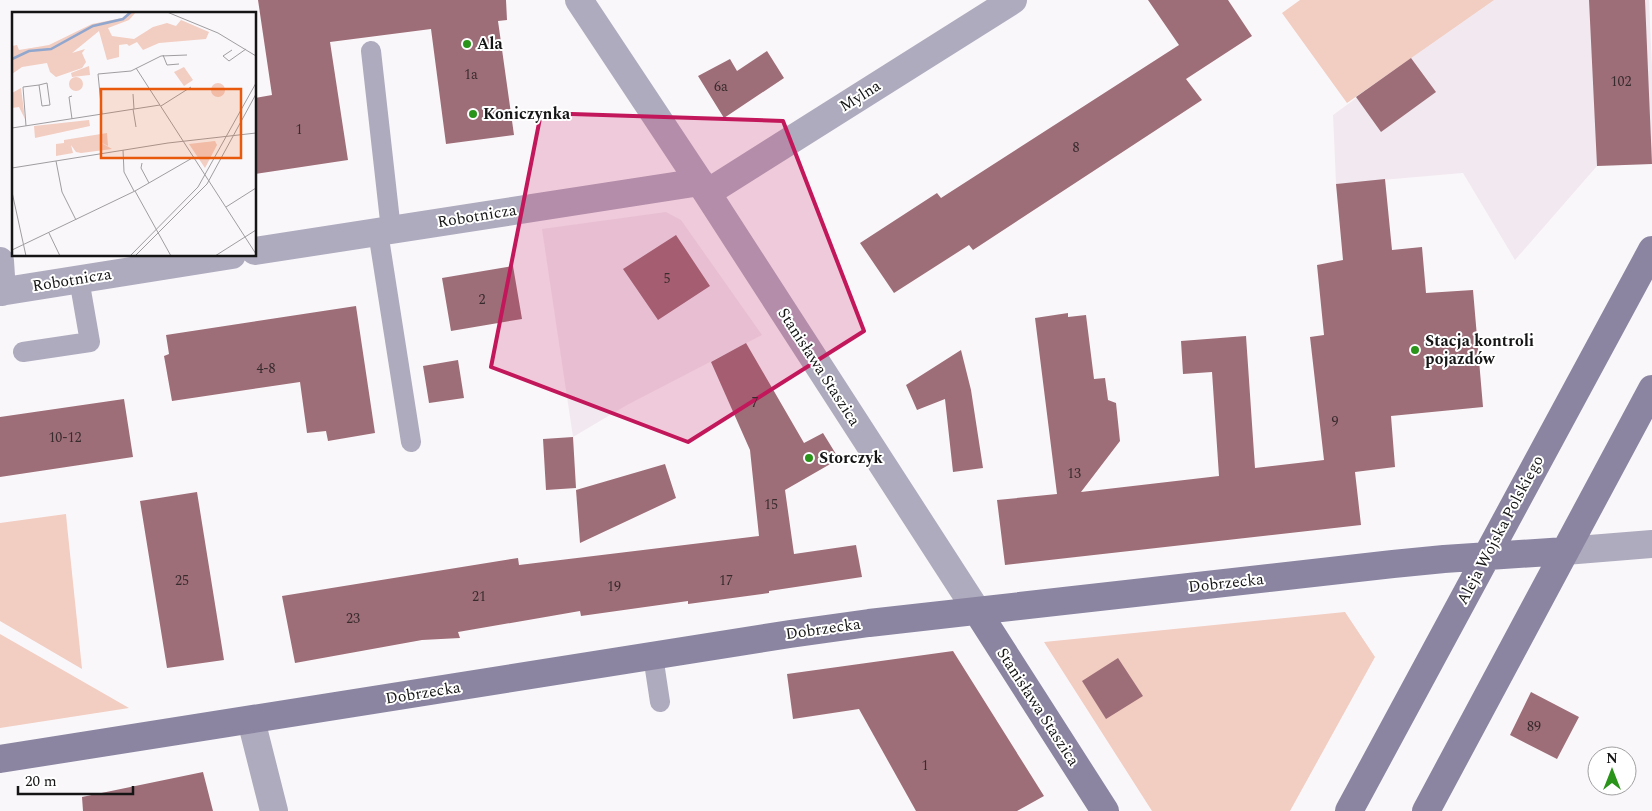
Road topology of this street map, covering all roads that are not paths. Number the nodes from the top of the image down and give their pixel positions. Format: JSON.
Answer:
{"nodes":[{"id":1,"x":579,"y":0,"type":"edge"},
{"id":2,"x":1013,"y":0,"type":"edge"},
{"id":3,"x":371,"y":51,"type":"dead end"},
{"id":4,"x":703,"y":187,"type":"junction"},
{"id":5,"x":385,"y":231,"type":"junction"},
{"id":6,"x":1652,"y":250,"type":"edge"},
{"id":7,"x":256,"y":251,"type":"edge"},
{"id":8,"x":226,"y":256,"type":"edge"},
{"id":9,"x":0,"y":261,"type":"edge"},
{"id":10,"x":79,"y":279,"type":"junction"},
{"id":11,"x":1,"y":292,"type":"edge"},
{"id":12,"x":23,"y":352,"type":"dead end"},
{"id":13,"x":1652,"y":389,"type":"edge"},
{"id":14,"x":411,"y":442,"type":"dead end"},
{"id":15,"x":1652,"y":544,"type":"edge"},
{"id":16,"x":1565,"y":551,"type":"junction"},
{"id":17,"x":1487,"y":556,"type":"junction"},
{"id":18,"x":977,"y":611,"type":"junction"},
{"id":19,"x":653,"y":656,"type":"junction"},
{"id":20,"x":660,"y":702,"type":"dead end"},
{"id":21,"x":252,"y":720,"type":"junction"},
{"id":22,"x":0,"y":759,"type":"edge"},
{"id":23,"x":1101,"y":810,"type":"edge"},
{"id":24,"x":274,"y":811,"type":"edge"},
{"id":25,"x":1349,"y":811,"type":"edge"},
{"id":26,"x":1426,"y":811,"type":"edge"}],
"edges":[{"from":1,"to":4,"type":"street","name":"Stanisława Staszica"},
{"from":2,"to":4,"type":"street","name":"Mylna"},
{"from":3,"to":5,"type":"lane"},
{"from":4,"to":5,"type":"street","name":"Robotnicza"},
{"from":4,"to":18,"type":"street","name":"Stanisława Staszica"},
{"from":5,"to":7,"type":"street","name":"Robotnicza"},
{"from":5,"to":14,"type":"lane"},
{"from":6,"to":17,"type":"street","name":"Aleja Wojska Polskiego"},
{"from":8,"to":10,"type":"street","name":"Robotnicza"},
{"from":9,"to":11,"type":"street"},
{"from":10,"to":11,"type":"street","name":"Robotnicza"},
{"from":10,"to":12,"type":"lane"},
{"from":13,"to":16,"type":"street"},
{"from":15,"to":16,"type":"street","name":"Dobrzecka"},
{"from":16,"to":17,"type":"street","name":"Dobrzecka"},
{"from":16,"to":26,"type":"street"},
{"from":17,"to":18,"type":"street","name":"Dobrzecka"},
{"from":17,"to":25,"type":"street","name":"Aleja Wojska Polskiego"},
{"from":18,"to":19,"type":"street","name":"Dobrzecka"},
{"from":18,"to":23,"type":"street","name":"Stanisława Staszica"},
{"from":19,"to":20,"type":"lane"},
{"from":19,"to":21,"type":"street","name":"Dobrzecka"},
{"from":21,"to":22,"type":"street","name":"Dobrzecka"},
{"from":21,"to":24,"type":"street"}]}
